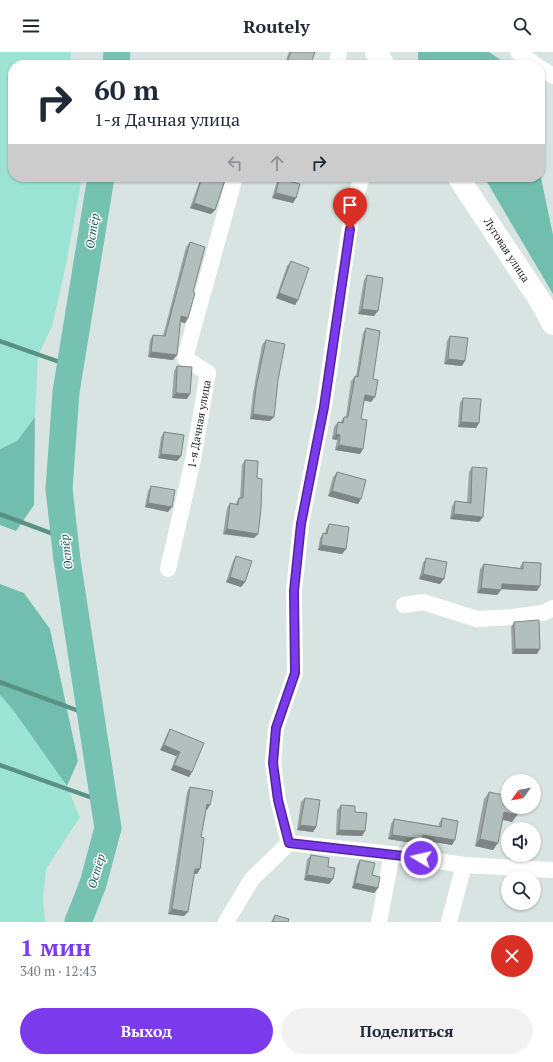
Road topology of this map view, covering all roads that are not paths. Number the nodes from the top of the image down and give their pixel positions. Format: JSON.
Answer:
{"nodes":[{"id":1,"x":518,"y":52,"type":"edge"},
{"id":2,"x":529,"y":60,"type":"edge"},
{"id":3,"x":234,"y":182,"type":"edge"},
{"id":4,"x":360,"y":182,"type":"edge"},
{"id":5,"x":461,"y":182,"type":"edge"},
{"id":6,"x":553,"y":324,"type":"edge"},
{"id":7,"x":168,"y":569,"type":"dead end"},
{"id":8,"x":404,"y":605,"type":"dead end"},
{"id":9,"x":553,"y":608,"type":"edge"},
{"id":10,"x":289,"y":843,"type":"junction"},
{"id":11,"x":392,"y":854,"type":"junction"},
{"id":12,"x":464,"y":865,"type":"junction"},
{"id":13,"x":553,"y":870,"type":"edge"},
{"id":14,"x":226,"y":922,"type":"edge"},
{"id":15,"x":379,"y":922,"type":"edge"},
{"id":16,"x":449,"y":922,"type":"edge"}],
"edges":[{"from":1,"to":2,"type":"street"},
{"from":3,"to":7,"type":"street","name":"1-я Дачная улица"},
{"from":4,"to":10,"type":"street"},
{"from":5,"to":6,"type":"street","name":"Луговая улица"},
{"from":8,"to":9,"type":"street"},
{"from":10,"to":11,"type":"street"},
{"from":10,"to":14,"type":"street"},
{"from":11,"to":12,"type":"street"},
{"from":11,"to":15,"type":"street"},
{"from":12,"to":13,"type":"street"},
{"from":12,"to":16,"type":"street"}]}
